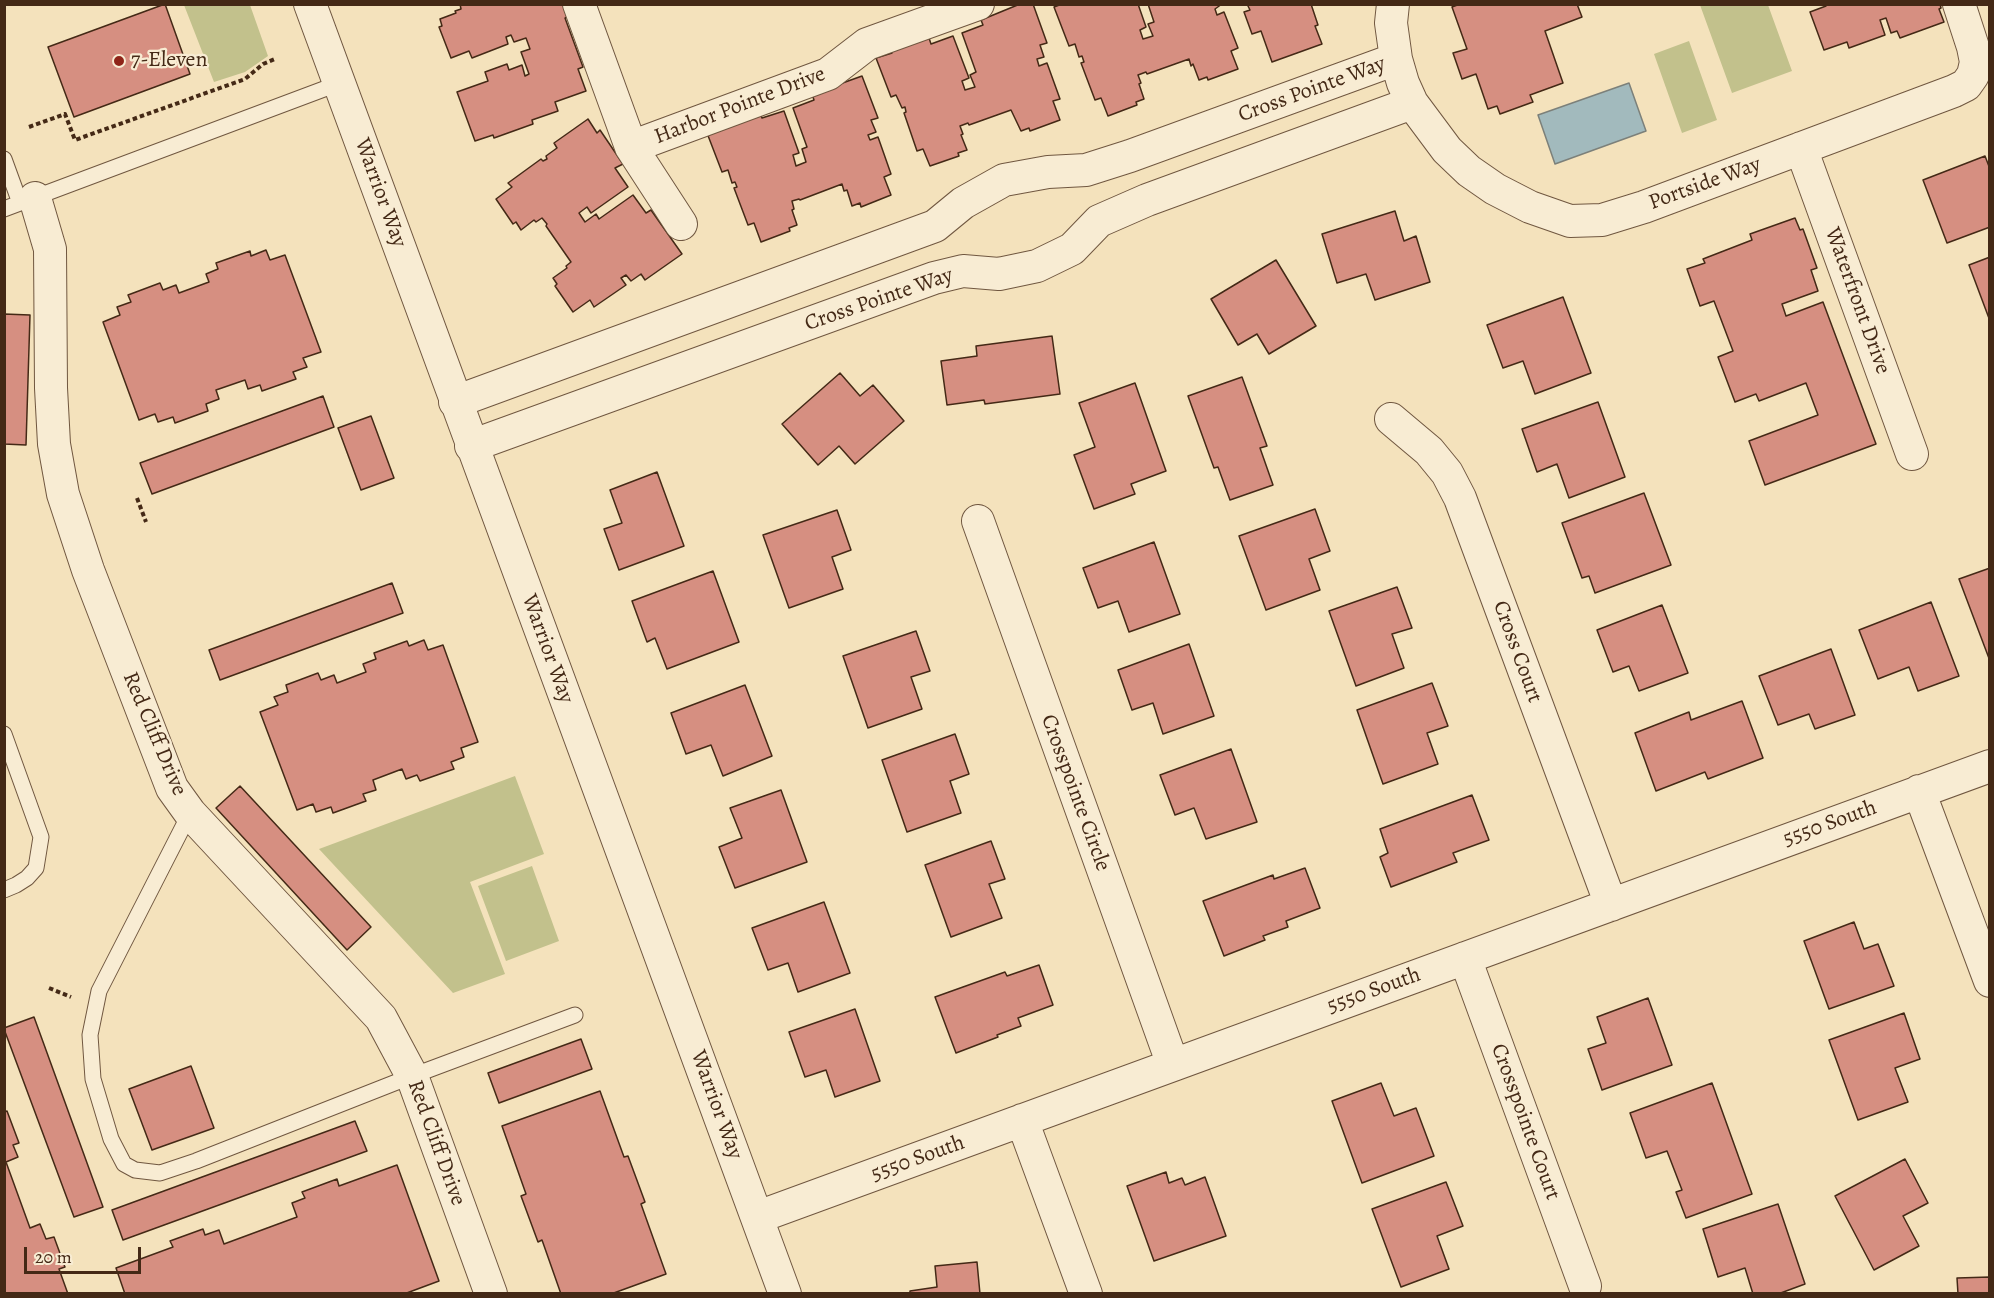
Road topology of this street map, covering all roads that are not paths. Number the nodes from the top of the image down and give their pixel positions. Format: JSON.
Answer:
{"nodes":[{"id":1,"x":310,"y":4,"type":"edge"},
{"id":2,"x":579,"y":4,"type":"edge"},
{"id":3,"x":1393,"y":4,"type":"edge"},
{"id":4,"x":1959,"y":4,"type":"edge"},
{"id":5,"x":964,"y":7,"type":"edge"},
{"id":6,"x":1404,"y":82,"type":"junction"},
{"id":7,"x":340,"y":83,"type":"junction"},
{"id":8,"x":631,"y":147,"type":"junction"},
{"id":9,"x":1801,"y":148,"type":"junction"},
{"id":10,"x":4,"y":159,"type":"edge"},
{"id":11,"x":28,"y":201,"type":"junction"},
{"id":12,"x":4,"y":209,"type":"edge"},
{"id":13,"x":681,"y":224,"type":"dead end"},
{"id":14,"x":455,"y":402,"type":"junction"},
{"id":15,"x":1391,"y":419,"type":"dead end"},
{"id":16,"x":471,"y":446,"type":"junction"},
{"id":17,"x":1912,"y":454,"type":"dead end"},
{"id":18,"x":978,"y":521,"type":"dead end"},
{"id":19,"x":4,"y":734,"type":"edge"},
{"id":20,"x":1989,"y":765,"type":"edge"},
{"id":21,"x":1919,"y":791,"type":"junction"},
{"id":22,"x":190,"y":813,"type":"junction"},
{"id":23,"x":4,"y":890,"type":"edge"},
{"id":24,"x":1611,"y":905,"type":"junction"},
{"id":25,"x":1465,"y":958,"type":"junction"},
{"id":26,"x":1989,"y":981,"type":"edge"},
{"id":27,"x":575,"y":1015,"type":"dead end"},
{"id":28,"x":1173,"y":1065,"type":"junction"},
{"id":29,"x":412,"y":1076,"type":"junction"},
{"id":30,"x":1023,"y":1120,"type":"junction"},
{"id":31,"x":758,"y":1217,"type":"junction"},
{"id":32,"x":1584,"y":1286,"type":"dead end"},
{"id":33,"x":491,"y":1293,"type":"edge"},
{"id":34,"x":785,"y":1293,"type":"edge"},
{"id":35,"x":1086,"y":1293,"type":"edge"}],
"edges":[{"from":1,"to":7,"type":"street","name":"Warrior Way"},
{"from":2,"to":8,"type":"street"},
{"from":3,"to":6,"type":"street"},
{"from":4,"to":9,"type":"street","name":"Portside Way"},
{"from":5,"to":8,"type":"street","name":"Harbor Pointe Drive"},
{"from":6,"to":9,"type":"street","name":"Portside Way"},
{"from":6,"to":14,"type":"street","name":"Cross Pointe Way"},
{"from":6,"to":16,"type":"street","name":"Cross Pointe Way"},
{"from":7,"to":11,"type":"lane"},
{"from":7,"to":14,"type":"street","name":"Warrior Way"},
{"from":8,"to":13,"type":"street"},
{"from":9,"to":17,"type":"street","name":"Waterfront Drive"},
{"from":10,"to":11,"type":"lane"},
{"from":11,"to":12,"type":"lane"},
{"from":11,"to":22,"type":"street","name":"Red Cliff Drive"},
{"from":14,"to":16,"type":"street","name":"Warrior Way"},
{"from":15,"to":24,"type":"street","name":"Cross Court"},
{"from":16,"to":31,"type":"street","name":"Warrior Way"},
{"from":18,"to":28,"type":"street","name":"Crosspointe Circle"},
{"from":19,"to":23,"type":"lane"},
{"from":20,"to":21,"type":"street","name":"5550 South"},
{"from":21,"to":24,"type":"street","name":"5550 South"},
{"from":21,"to":26,"type":"street"},
{"from":22,"to":29,"type":"street","name":"Red Cliff Drive"},
{"from":22,"to":29,"type":"lane"},
{"from":24,"to":25,"type":"street","name":"5550 South"},
{"from":25,"to":28,"type":"street","name":"5550 South"},
{"from":25,"to":32,"type":"street","name":"Crosspointe Court"},
{"from":27,"to":29,"type":"lane"},
{"from":28,"to":30,"type":"street","name":"5550 South"},
{"from":29,"to":33,"type":"street","name":"Red Cliff Drive"},
{"from":30,"to":31,"type":"street","name":"5550 South"},
{"from":30,"to":35,"type":"street"},
{"from":31,"to":34,"type":"street","name":"Warrior Way"}]}
